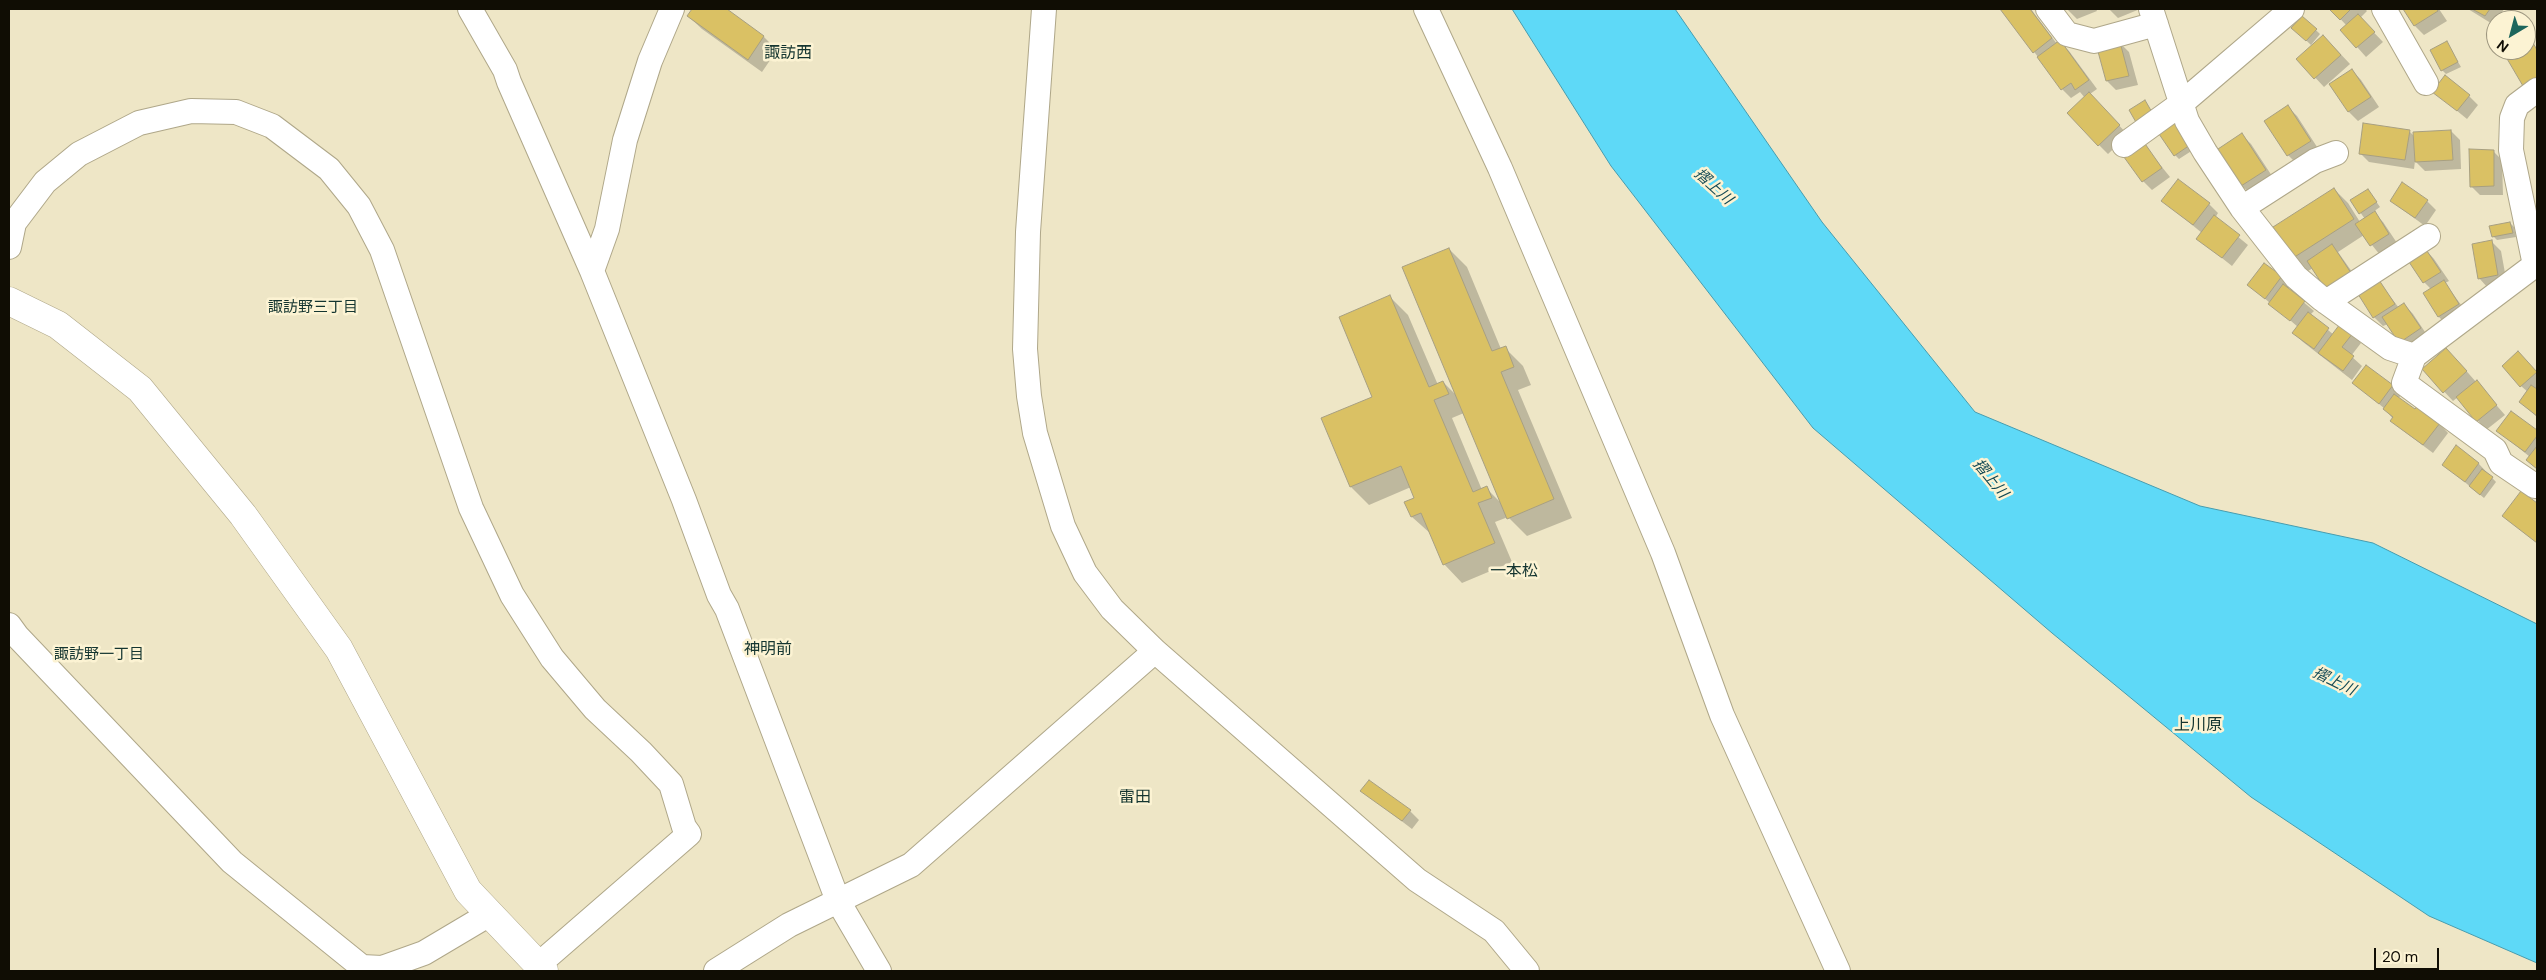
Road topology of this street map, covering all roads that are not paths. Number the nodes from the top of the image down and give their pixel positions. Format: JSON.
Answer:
{"nodes":[{"id":1,"x":470,"y":9,"type":"edge"},
{"id":2,"x":672,"y":9,"type":"edge"},
{"id":3,"x":1044,"y":9,"type":"edge"},
{"id":4,"x":1426,"y":9,"type":"edge"},
{"id":5,"x":2048,"y":9,"type":"edge"},
{"id":6,"x":2292,"y":9,"type":"edge"},
{"id":7,"x":2384,"y":9,"type":"edge"},
{"id":8,"x":2153,"y":16,"type":"edge"},
{"id":9,"x":2426,"y":83,"type":"dead end"},
{"id":10,"x":2537,"y":90,"type":"edge"},
{"id":11,"x":2182,"y":103,"type":"junction"},
{"id":12,"x":2124,"y":145,"type":"dead end"},
{"id":13,"x":2336,"y":153,"type":"dead end"},
{"id":14,"x":2242,"y":208,"type":"junction"},
{"id":15,"x":2428,"y":236,"type":"dead end"},
{"id":16,"x":9,"y":246,"type":"edge"},
{"id":17,"x":2536,"y":266,"type":"edge"},
{"id":18,"x":592,"y":271,"type":"junction"},
{"id":19,"x":9,"y":301,"type":"edge"},
{"id":20,"x":2326,"y":302,"type":"junction"},
{"id":21,"x":2414,"y":356,"type":"junction"},
{"id":22,"x":2535,"y":486,"type":"dead end"},
{"id":23,"x":9,"y":625,"type":"edge"},
{"id":24,"x":1155,"y":651,"type":"junction"},
{"id":25,"x":838,"y":902,"type":"junction"},
{"id":26,"x":488,"y":915,"type":"junction"},
{"id":27,"x":541,"y":968,"type":"edge"},
{"id":28,"x":716,"y":971,"type":"edge"},
{"id":29,"x":879,"y":971,"type":"edge"},
{"id":30,"x":1527,"y":971,"type":"edge"},
{"id":31,"x":1838,"y":971,"type":"edge"}],
"edges":[{"from":1,"to":18,"type":"street"},
{"from":2,"to":18,"type":"street"},
{"from":3,"to":24,"type":"street"},
{"from":4,"to":31,"type":"street"},
{"from":5,"to":8,"type":"street"},
{"from":6,"to":11,"type":"street"},
{"from":7,"to":9,"type":"street"},
{"from":8,"to":11,"type":"street"},
{"from":10,"to":17,"type":"street"},
{"from":11,"to":12,"type":"street"},
{"from":11,"to":14,"type":"street"},
{"from":13,"to":14,"type":"street"},
{"from":14,"to":20,"type":"street"},
{"from":15,"to":20,"type":"street"},
{"from":16,"to":27,"type":"street"},
{"from":17,"to":21,"type":"street"},
{"from":18,"to":25,"type":"street"},
{"from":19,"to":26,"type":"street"},
{"from":20,"to":21,"type":"street"},
{"from":21,"to":22,"type":"street"},
{"from":23,"to":26,"type":"street"},
{"from":24,"to":25,"type":"street"},
{"from":24,"to":30,"type":"street"},
{"from":25,"to":28,"type":"street"},
{"from":25,"to":29,"type":"street"},
{"from":26,"to":27,"type":"street"}]}
